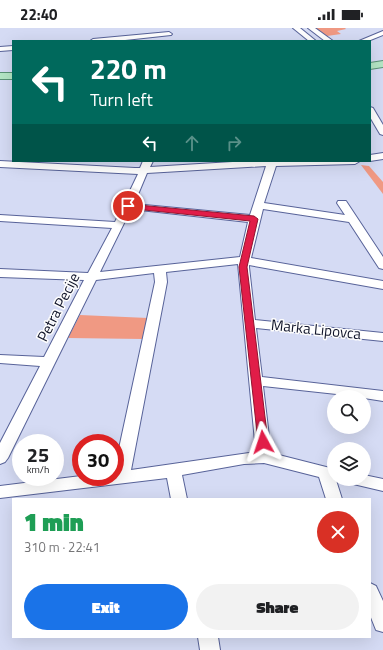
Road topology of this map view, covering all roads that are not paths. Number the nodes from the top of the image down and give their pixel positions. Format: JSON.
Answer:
{"nodes":[{"id":1,"x":155,"y":28,"type":"edge"},
{"id":2,"x":176,"y":28,"type":"edge"},
{"id":3,"x":296,"y":28,"type":"edge"},
{"id":4,"x":311,"y":28,"type":"edge"},
{"id":5,"x":383,"y":34,"type":"edge"},
{"id":6,"x":171,"y":36,"type":"junction"},
{"id":7,"x":109,"y":40,"type":"edge"},
{"id":8,"x":312,"y":40,"type":"edge"},
{"id":9,"x":329,"y":40,"type":"edge"},
{"id":10,"x":365,"y":40,"type":"edge"},
{"id":11,"x":12,"y":48,"type":"edge"},
{"id":12,"x":0,"y":49,"type":"edge"},
{"id":13,"x":371,"y":64,"type":"edge"},
{"id":14,"x":383,"y":64,"type":"edge"},
{"id":15,"x":0,"y":76,"type":"edge"},
{"id":16,"x":12,"y":76,"type":"edge"},
{"id":17,"x":371,"y":112,"type":"edge"},
{"id":18,"x":383,"y":132,"type":"edge"},
{"id":19,"x":383,"y":156,"type":"edge"},
{"id":20,"x":371,"y":158,"type":"edge"},
{"id":21,"x":314,"y":162,"type":"edge"},
{"id":22,"x":26,"y":163,"type":"edge"},
{"id":23,"x":272,"y":163,"type":"junction"},
{"id":24,"x":0,"y":164,"type":"edge"},
{"id":25,"x":146,"y":166,"type":"edge"},
{"id":26,"x":342,"y":203,"type":"dead end"},
{"id":27,"x":259,"y":205,"type":"junction"},
{"id":28,"x":128,"y":206,"type":"junction"},
{"id":29,"x":0,"y":218,"type":"edge"},
{"id":30,"x":254,"y":219,"type":"junction"},
{"id":31,"x":353,"y":219,"type":"junction"},
{"id":32,"x":117,"y":225,"type":"junction"},
{"id":33,"x":243,"y":260,"type":"junction"},
{"id":34,"x":383,"y":266,"type":"edge"},
{"id":35,"x":160,"y":270,"type":"junction"},
{"id":36,"x":0,"y":273,"type":"edge"},
{"id":37,"x":91,"y":277,"type":"junction"},
{"id":38,"x":383,"y":285,"type":"edge"},
{"id":39,"x":249,"y":323,"type":"junction"},
{"id":40,"x":383,"y":337,"type":"edge"},
{"id":41,"x":0,"y":360,"type":"edge"},
{"id":42,"x":48,"y":362,"type":"junction"},
{"id":43,"x":257,"y":381,"type":"junction"},
{"id":44,"x":383,"y":396,"type":"edge"},
{"id":45,"x":264,"y":457,"type":"junction"},
{"id":46,"x":0,"y":458,"type":"edge"},
{"id":47,"x":124,"y":462,"type":"edge"},
{"id":48,"x":173,"y":471,"type":"junction"},
{"id":49,"x":327,"y":473,"type":"edge"},
{"id":50,"x":124,"y":478,"type":"edge"},
{"id":51,"x":371,"y":482,"type":"edge"},
{"id":52,"x":72,"y":484,"type":"edge"},
{"id":53,"x":383,"y":485,"type":"edge"},
{"id":54,"x":332,"y":486,"type":"edge"},
{"id":55,"x":0,"y":492,"type":"edge"},
{"id":56,"x":179,"y":498,"type":"edge"},
{"id":57,"x":334,"y":498,"type":"edge"},
{"id":58,"x":371,"y":594,"type":"edge"},
{"id":59,"x":383,"y":624,"type":"edge"},
{"id":60,"x":208,"y":638,"type":"edge"},
{"id":61,"x":210,"y":650,"type":"edge"}],
"edges":[{"from":1,"to":6,"type":"street"},
{"from":2,"to":6,"type":"street"},
{"from":3,"to":8,"type":"street"},
{"from":4,"to":9,"type":"street"},
{"from":5,"to":10,"type":"street"},
{"from":6,"to":7,"type":"street"},
{"from":11,"to":12,"type":"street"},
{"from":13,"to":14,"type":"main road"},
{"from":15,"to":16,"type":"main road"},
{"from":17,"to":18,"type":"street"},
{"from":19,"to":20,"type":"street"},
{"from":21,"to":23,"type":"street"},
{"from":22,"to":24,"type":"street"},
{"from":22,"to":25,"type":"street"},
{"from":23,"to":25,"type":"street"},
{"from":23,"to":27,"type":"street","name":"Marka Lipovca"},
{"from":25,"to":28,"type":"street","name":"Petra Pecije"},
{"from":26,"to":31,"type":"street"},
{"from":27,"to":30,"type":"street","name":"Marka Lipovca"},
{"from":27,"to":31,"type":"street"},
{"from":28,"to":30,"type":"street"},
{"from":28,"to":32,"type":"street","name":"Petra Pecije"},
{"from":29,"to":32,"type":"street"},
{"from":30,"to":33,"type":"street","name":"Marka Lipovca"},
{"from":31,"to":34,"type":"street"},
{"from":32,"to":37,"type":"street","name":"Petra Pecije"},
{"from":33,"to":35,"type":"street"},
{"from":33,"to":38,"type":"street"},
{"from":33,"to":39,"type":"street","name":"Marka Lipovca"},
{"from":35,"to":37,"type":"street"},
{"from":35,"to":47,"type":"street"},
{"from":36,"to":37,"type":"street"},
{"from":37,"to":42,"type":"street","name":"Petra Pecije"},
{"from":39,"to":40,"type":"street","name":"Marka Lipovca"},
{"from":39,"to":43,"type":"street","name":"Marka Lipovca"},
{"from":41,"to":42,"type":"street"},
{"from":42,"to":46,"type":"street","name":"Petra Pecije"},
{"from":43,"to":44,"type":"street"},
{"from":43,"to":45,"type":"street","name":"Marka Lipovca"},
{"from":45,"to":48,"type":"street"},
{"from":45,"to":49,"type":"street"},
{"from":48,"to":50,"type":"street"},
{"from":48,"to":56,"type":"street"},
{"from":51,"to":53,"type":"street"},
{"from":52,"to":55,"type":"street"},
{"from":54,"to":57,"type":"street"},
{"from":58,"to":59,"type":"street"},
{"from":60,"to":61,"type":"street"}]}
